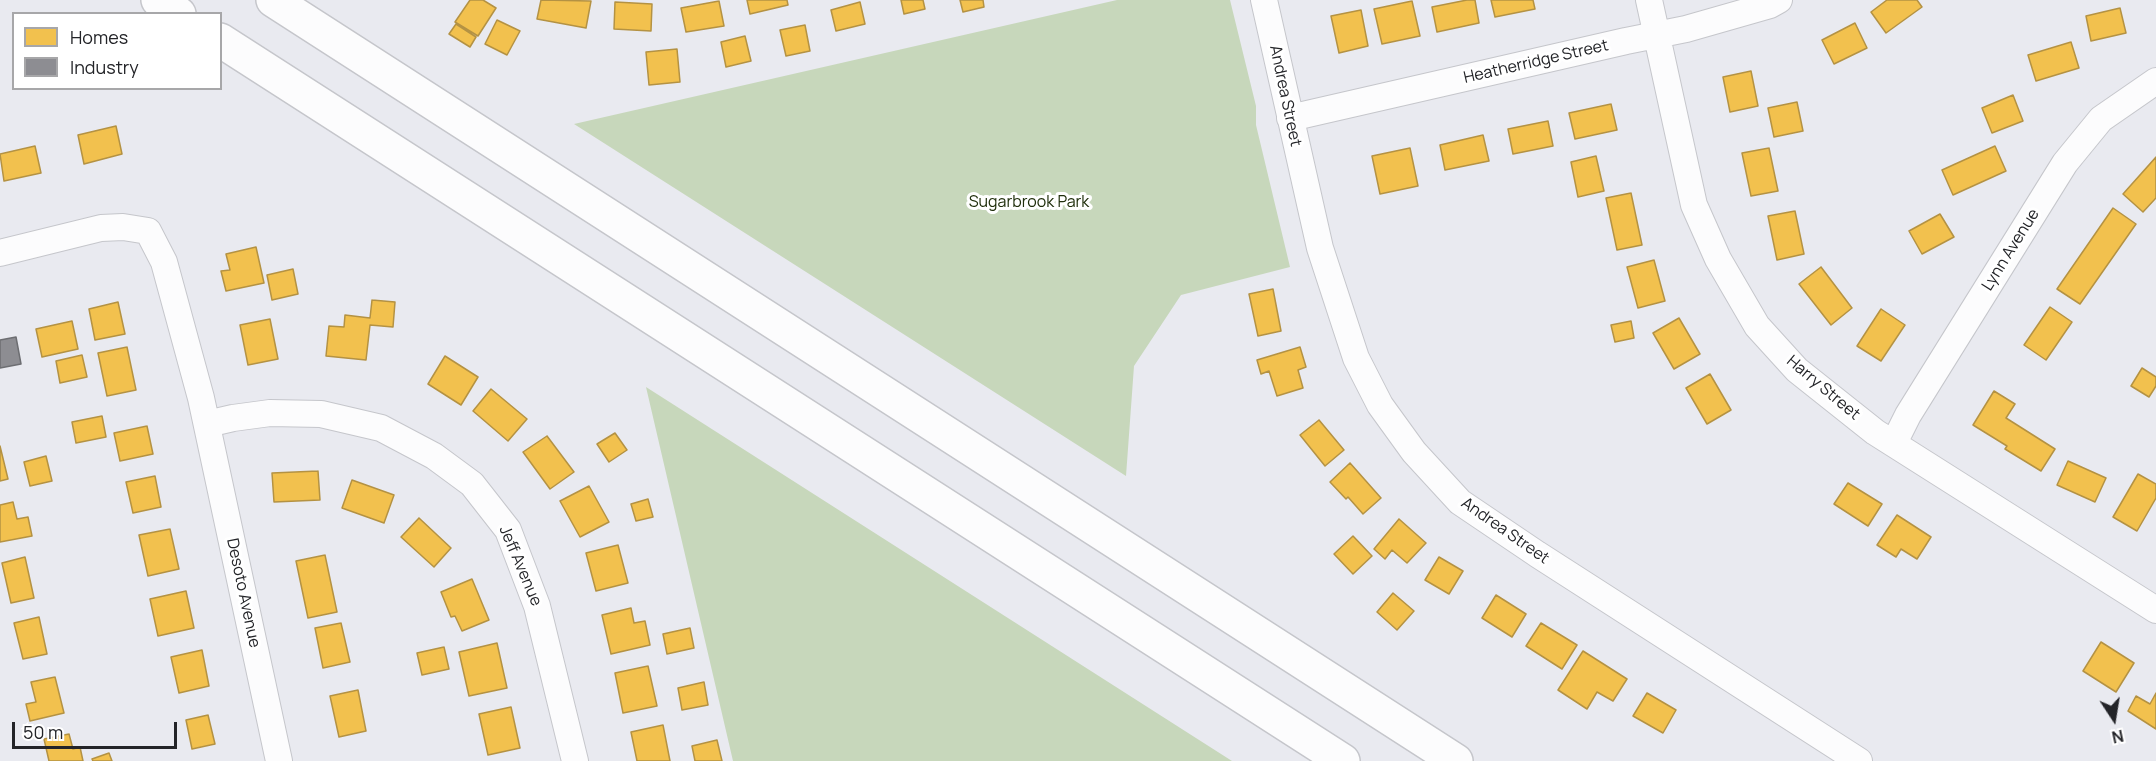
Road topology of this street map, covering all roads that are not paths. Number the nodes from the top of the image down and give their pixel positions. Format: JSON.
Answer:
{"nodes":[{"id":1,"x":158,"y":0,"type":"edge"},
{"id":2,"x":273,"y":0,"type":"edge"},
{"id":3,"x":1264,"y":0,"type":"edge"},
{"id":4,"x":1649,"y":0,"type":"edge"},
{"id":5,"x":1779,"y":0,"type":"edge"},
{"id":6,"x":176,"y":12,"type":"edge"},
{"id":7,"x":1656,"y":35,"type":"junction"},
{"id":8,"x":222,"y":41,"type":"edge"},
{"id":9,"x":2156,"y":81,"type":"edge"},
{"id":10,"x":1290,"y":118,"type":"junction"},
{"id":11,"x":0,"y":253,"type":"edge"},
{"id":12,"x":207,"y":424,"type":"junction"},
{"id":13,"x":1894,"y":443,"type":"junction"},
{"id":14,"x":2155,"y":608,"type":"edge"},
{"id":15,"x":279,"y":761,"type":"edge"},
{"id":16,"x":575,"y":761,"type":"edge"},
{"id":17,"x":1343,"y":761,"type":"edge"},
{"id":18,"x":1456,"y":761,"type":"edge"},
{"id":19,"x":1859,"y":761,"type":"edge"}],
"edges":[{"from":1,"to":6,"type":"highway"},
{"from":2,"to":18,"type":"highway"},
{"from":3,"to":10,"type":"street","name":"Andrea Street"},
{"from":4,"to":7,"type":"street","name":"Harry Street"},
{"from":5,"to":7,"type":"street","name":"Heatherridge Street"},
{"from":7,"to":10,"type":"street","name":"Heatherridge Street"},
{"from":7,"to":13,"type":"street","name":"Harry Street"},
{"from":8,"to":17,"type":"highway"},
{"from":9,"to":13,"type":"street","name":"Lynn Avenue"},
{"from":10,"to":19,"type":"street","name":"Andrea Street"},
{"from":11,"to":12,"type":"street","name":"Desoto Avenue"},
{"from":12,"to":15,"type":"street","name":"Desoto Avenue"},
{"from":12,"to":16,"type":"street","name":"Jeff Avenue"},
{"from":13,"to":14,"type":"street","name":"Harry Street"}]}
